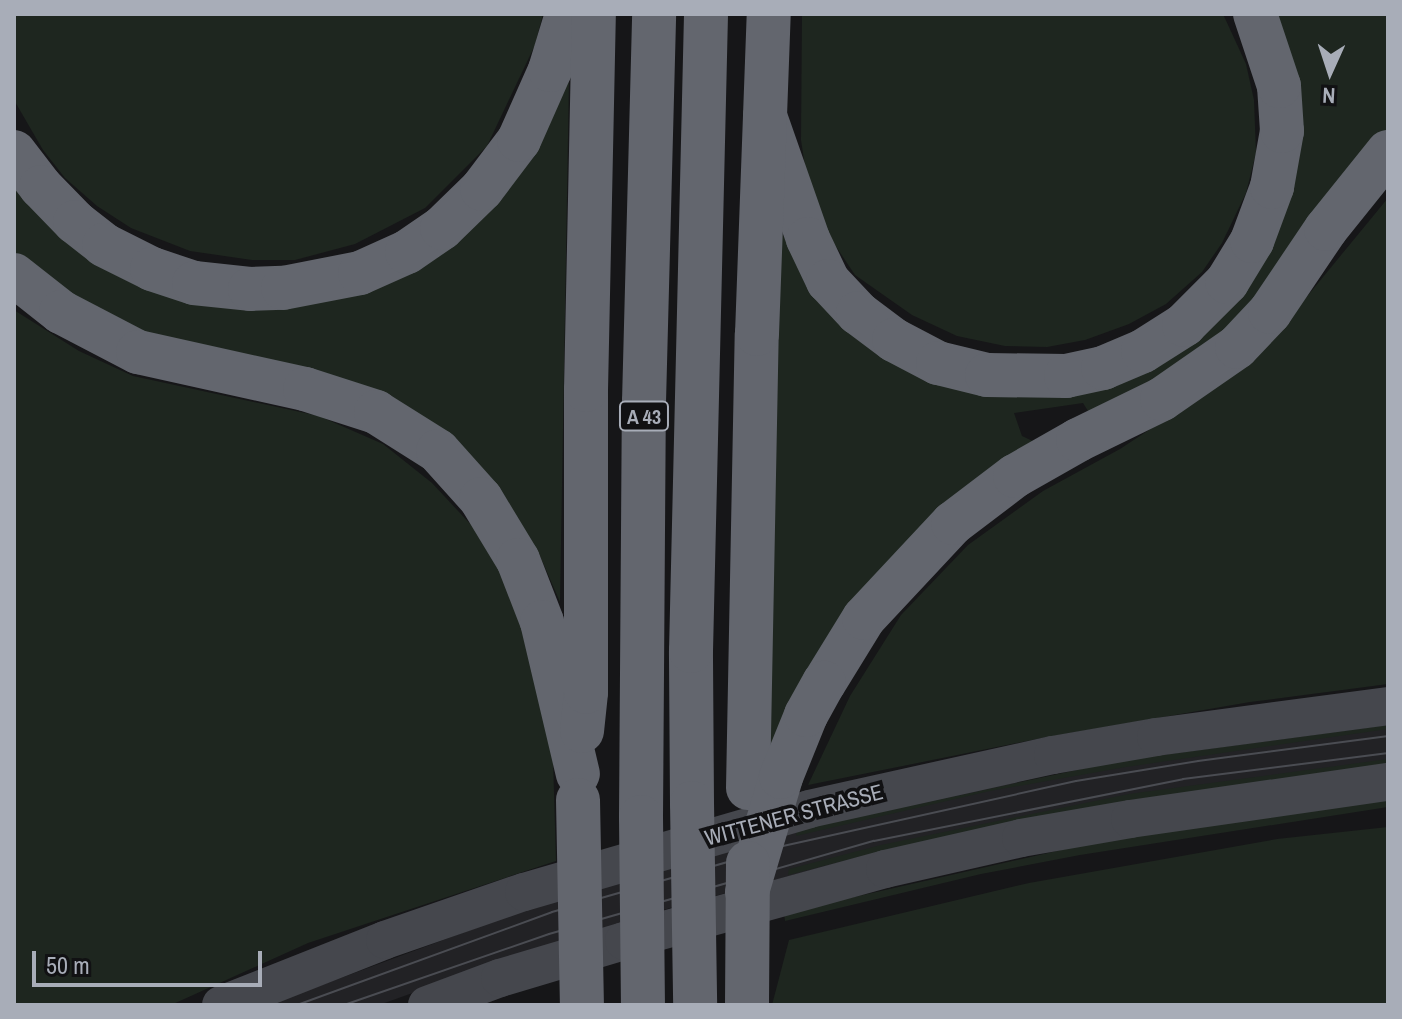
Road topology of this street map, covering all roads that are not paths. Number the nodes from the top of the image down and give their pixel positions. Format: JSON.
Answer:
{"nodes":[{"id":1,"x":567,"y":14,"type":"edge"},
{"id":2,"x":594,"y":14,"type":"edge"},
{"id":3,"x":654,"y":14,"type":"edge"},
{"id":4,"x":706,"y":14,"type":"edge"},
{"id":5,"x":769,"y":14,"type":"edge"},
{"id":6,"x":1255,"y":14,"type":"edge"},
{"id":7,"x":765,"y":116,"type":"junction"},
{"id":8,"x":14,"y":152,"type":"edge"},
{"id":9,"x":1388,"y":152,"type":"edge"},
{"id":10,"x":14,"y":275,"type":"edge"},
{"id":11,"x":1388,"y":706,"type":"edge"},
{"id":12,"x":1388,"y":782,"type":"edge"},
{"id":13,"x":578,"y":787,"type":"junction"},
{"id":14,"x":747,"y":892,"type":"junction"},
{"id":15,"x":221,"y":1005,"type":"edge"},
{"id":16,"x":427,"y":1005,"type":"edge"},
{"id":17,"x":582,"y":1005,"type":"edge"},
{"id":18,"x":643,"y":1005,"type":"edge"},
{"id":19,"x":695,"y":1005,"type":"edge"},
{"id":20,"x":747,"y":1005,"type":"edge"}],
"edges":[{"from":1,"to":8,"type":"highway"},
{"from":2,"to":13,"type":"highway"},
{"from":3,"to":18,"type":"highway","number":"A 43","bridge":true},
{"from":4,"to":19,"type":"highway","number":"A 43","bridge":true},
{"from":5,"to":7,"type":"highway"},
{"from":6,"to":7,"type":"highway"},
{"from":7,"to":14,"type":"highway","bridge":true},
{"from":9,"to":14,"type":"highway","bridge":true},
{"from":10,"to":13,"type":"highway"},
{"from":11,"to":15,"type":"main road","name":"WITTENER STRASSE"},
{"from":12,"to":16,"type":"main road"},
{"from":13,"to":17,"type":"highway","bridge":true},
{"from":14,"to":20,"type":"highway","bridge":true}]}
